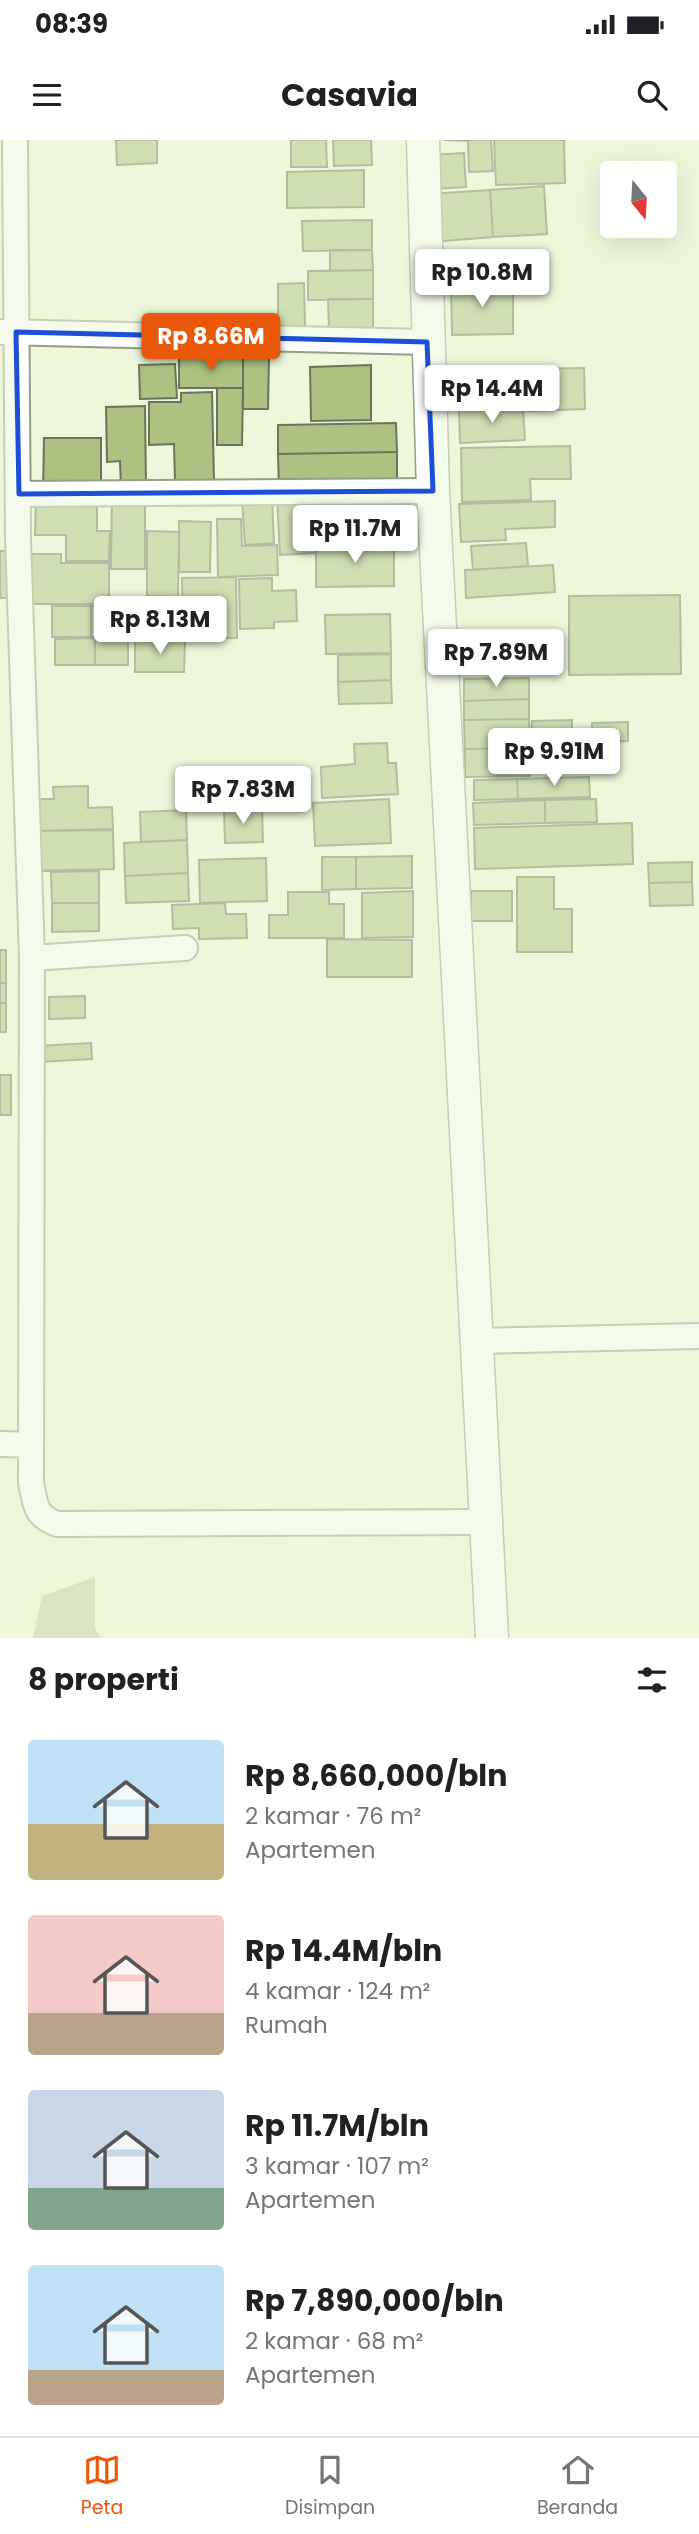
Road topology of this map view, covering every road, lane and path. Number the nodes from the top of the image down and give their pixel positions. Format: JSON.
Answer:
{"nodes":[{"id":1,"x":15,"y":140,"type":"edge"},
{"id":2,"x":423,"y":140,"type":"edge"},
{"id":3,"x":8,"y":332,"type":"edge"},
{"id":4,"x":427,"y":342,"type":"junction"},
{"id":5,"x":433,"y":492,"type":"junction"},
{"id":6,"x":19,"y":494,"type":"junction"},
{"id":7,"x":9,"y":538,"type":"edge"},
{"id":8,"x":185,"y":948,"type":"dead end"},
{"id":9,"x":32,"y":958,"type":"junction"},
{"id":10,"x":699,"y":1336,"type":"edge"},
{"id":11,"x":477,"y":1341,"type":"junction"},
{"id":12,"x":0,"y":1444,"type":"edge"},
{"id":13,"x":31,"y":1445,"type":"junction"},
{"id":14,"x":486,"y":1522,"type":"junction"},
{"id":15,"x":492,"y":1638,"type":"edge"}],
"edges":[{"from":1,"to":3,"type":"street"},
{"from":2,"to":4,"type":"main road"},
{"from":3,"to":4,"type":"street"},
{"from":3,"to":6,"type":"street"},
{"from":4,"to":5,"type":"main road"},
{"from":5,"to":6,"type":"street"},
{"from":5,"to":11,"type":"main road"},
{"from":6,"to":7,"type":"street"},
{"from":7,"to":9,"type":"street"},
{"from":8,"to":9,"type":"street"},
{"from":9,"to":13,"type":"street"},
{"from":10,"to":11,"type":"street"},
{"from":11,"to":14,"type":"main road"},
{"from":12,"to":13,"type":"street"},
{"from":13,"to":14,"type":"street"},
{"from":14,"to":15,"type":"main road"}]}
